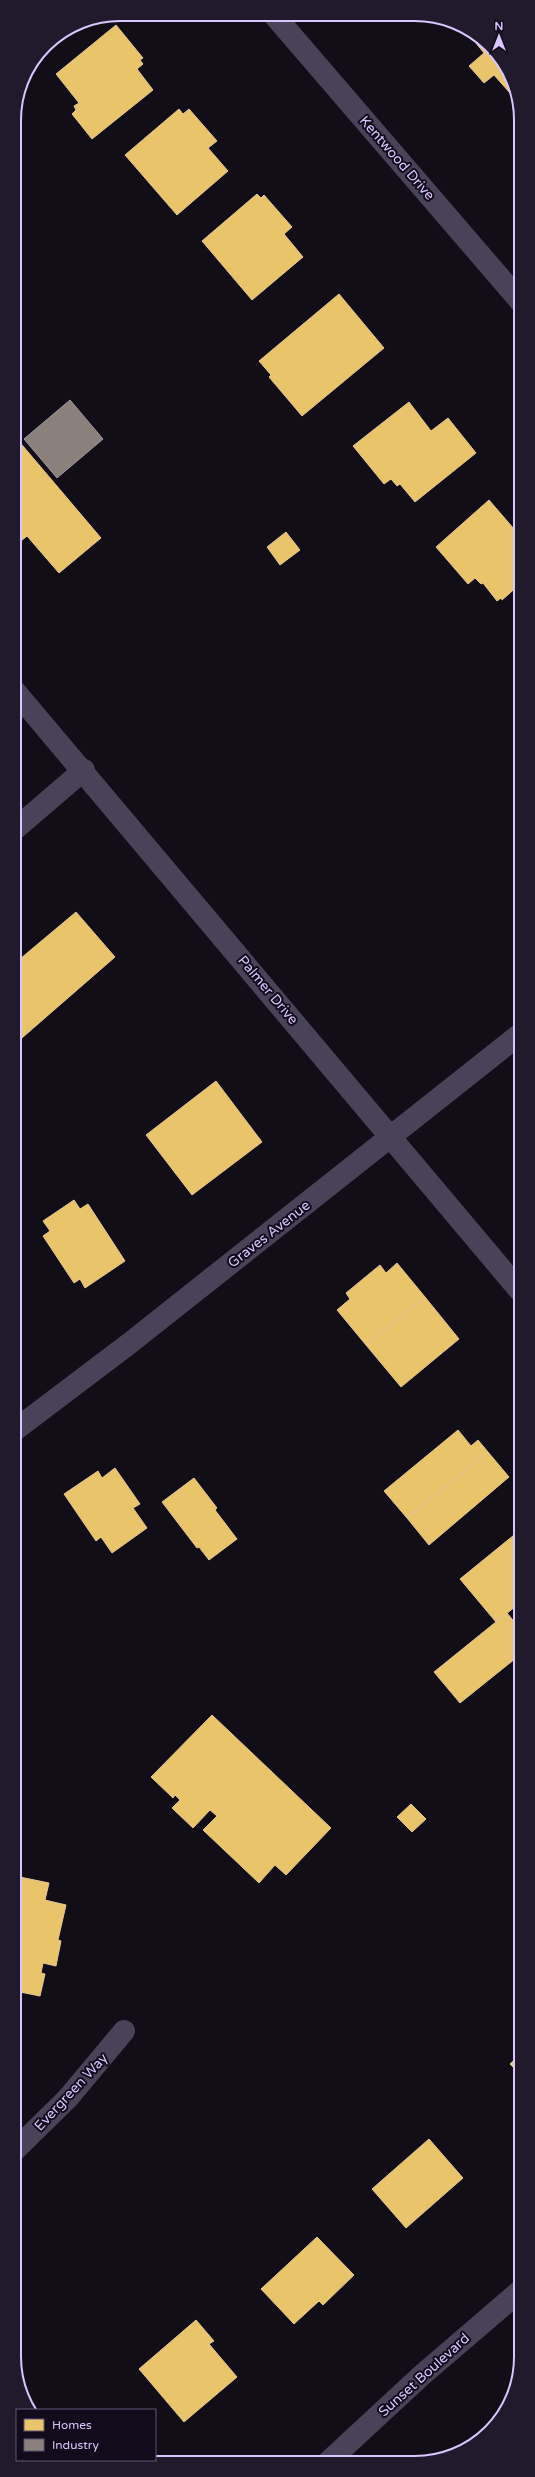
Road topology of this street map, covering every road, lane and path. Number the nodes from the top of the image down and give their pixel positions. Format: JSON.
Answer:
{"nodes":[{"id":1,"x":279,"y":21,"type":"edge"},
{"id":2,"x":514,"y":293,"type":"edge"},
{"id":3,"x":21,"y":698,"type":"edge"},
{"id":4,"x":84,"y":770,"type":"junction"},
{"id":5,"x":21,"y":824,"type":"edge"},
{"id":6,"x":514,"y":1039,"type":"edge"},
{"id":7,"x":392,"y":1138,"type":"junction"},
{"id":8,"x":514,"y":1285,"type":"edge"},
{"id":9,"x":21,"y":1426,"type":"edge"},
{"id":10,"x":124,"y":2031,"type":"dead end"},
{"id":11,"x":21,"y":2144,"type":"edge"},
{"id":12,"x":514,"y":2296,"type":"edge"},
{"id":13,"x":334,"y":2456,"type":"edge"}],
"edges":[{"from":1,"to":2,"type":"street","name":"Kentwood Drive"},
{"from":3,"to":4,"type":"street","name":"Palmer Drive"},
{"from":4,"to":5,"type":"street"},
{"from":4,"to":7,"type":"street","name":"Palmer Drive"},
{"from":6,"to":7,"type":"street","name":"Graves Avenue"},
{"from":7,"to":8,"type":"street","name":"Palmer Drive"},
{"from":7,"to":9,"type":"street","name":"Graves Avenue"},
{"from":10,"to":11,"type":"street","name":"Evergreen Way"},
{"from":12,"to":13,"type":"street","name":"Sunset Boulevard"}]}
